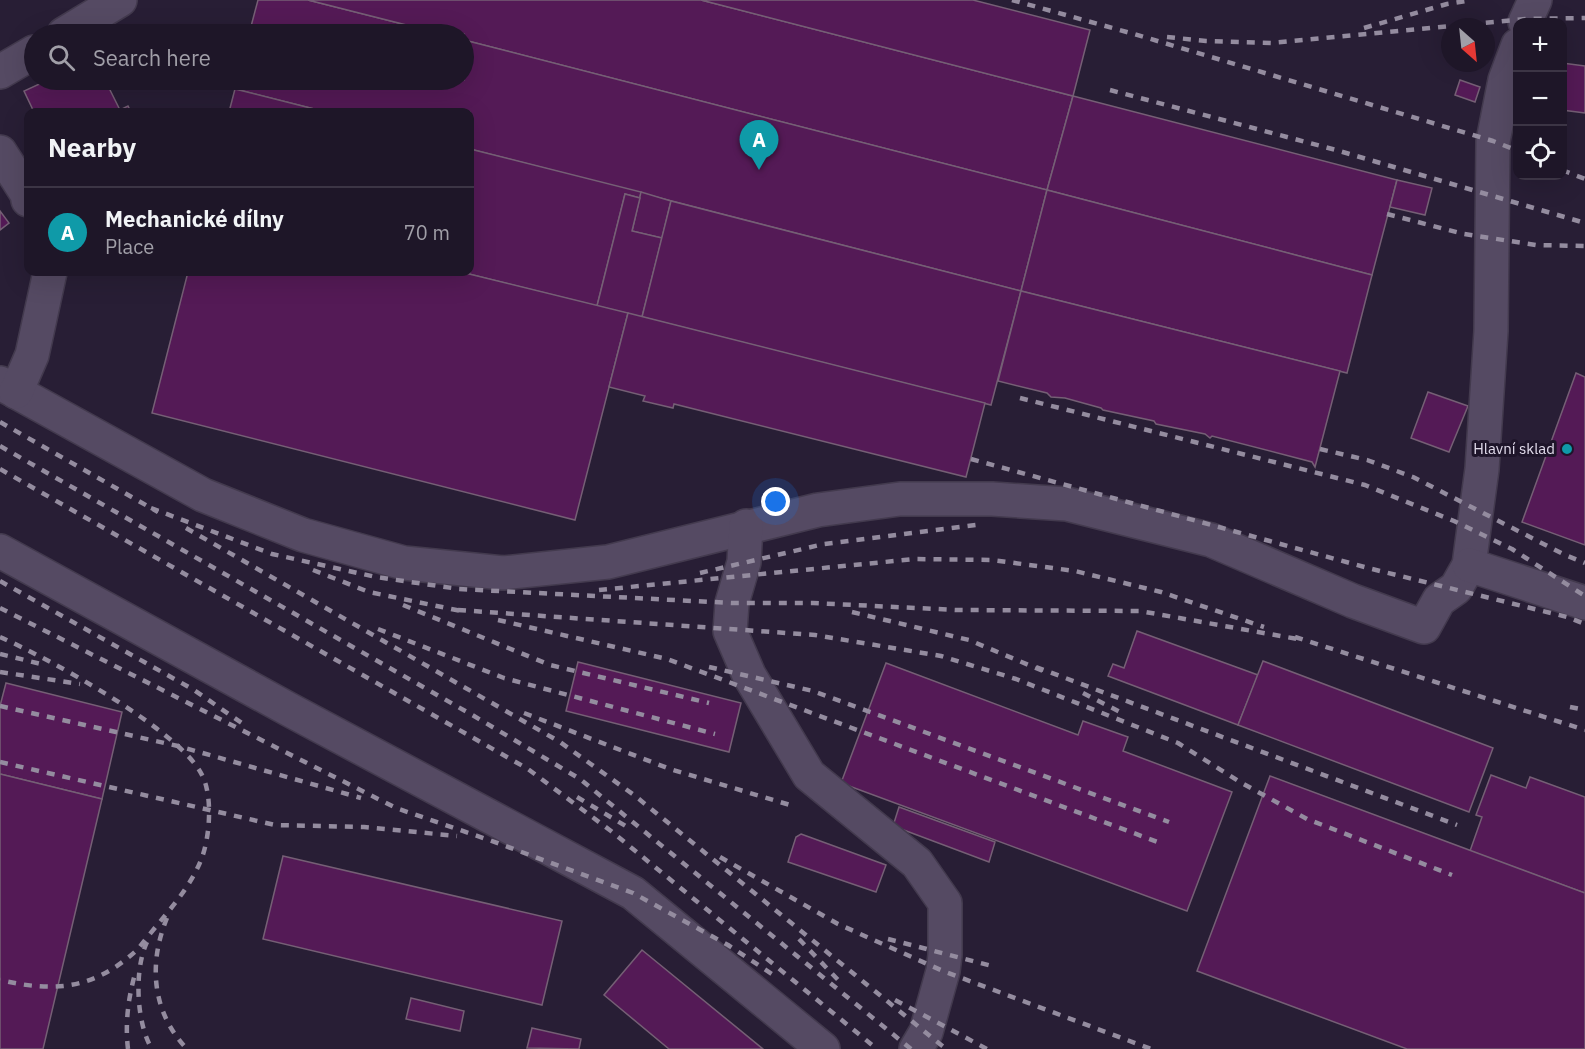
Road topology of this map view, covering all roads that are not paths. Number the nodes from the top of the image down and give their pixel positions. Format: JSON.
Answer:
{"nodes":[{"id":1,"x":120,"y":0,"type":"edge"},
{"id":2,"x":1535,"y":0,"type":"edge"},
{"id":3,"x":1527,"y":18,"type":"edge"},
{"id":4,"x":80,"y":24,"type":"edge"},
{"id":5,"x":24,"y":58,"type":"edge"},
{"id":6,"x":1513,"y":59,"type":"edge"},
{"id":7,"x":0,"y":72,"type":"edge"},
{"id":8,"x":0,"y":152,"type":"edge"},
{"id":9,"x":24,"y":189,"type":"edge"},
{"id":10,"x":49,"y":276,"type":"edge"},
{"id":11,"x":8,"y":388,"type":"edge"},
{"id":12,"x":746,"y":526,"type":"junction"},
{"id":13,"x":0,"y":551,"type":"edge"},
{"id":14,"x":1469,"y":565,"type":"junction"},
{"id":15,"x":1585,"y":603,"type":"edge"},
{"id":16,"x":823,"y":1049,"type":"edge"},
{"id":17,"x":916,"y":1049,"type":"edge"}],
"edges":[{"from":1,"to":4,"type":"lane"},
{"from":2,"to":3,"type":"lane"},
{"from":5,"to":7,"type":"lane"},
{"from":6,"to":14,"type":"lane"},
{"from":8,"to":9,"type":"lane"},
{"from":10,"to":11,"type":"lane"},
{"from":11,"to":12,"type":"lane"},
{"from":12,"to":14,"type":"lane"},
{"from":12,"to":17,"type":"lane"},
{"from":13,"to":16,"type":"lane"},
{"from":14,"to":15,"type":"lane"}]}
